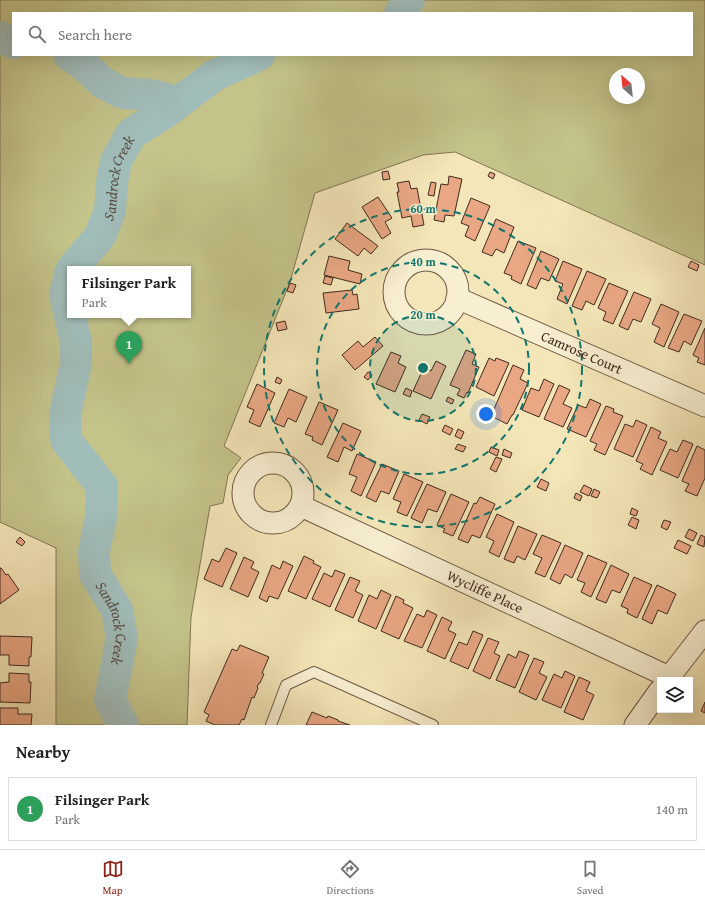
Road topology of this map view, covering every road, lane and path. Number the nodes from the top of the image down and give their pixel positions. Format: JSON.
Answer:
{"nodes":[{"id":1,"x":457,"y":298,"type":"dead end"},
{"id":2,"x":705,"y":406,"type":"edge"},
{"id":3,"x":301,"y":506,"type":"dead end"},
{"id":4,"x":705,"y":631,"type":"edge"},
{"id":5,"x":669,"y":677,"type":"edge"},
{"id":6,"x":657,"y":678,"type":"edge"},
{"id":7,"x":657,"y":693,"type":"edge"},
{"id":8,"x":271,"y":725,"type":"edge"},
{"id":9,"x":433,"y":725,"type":"edge"},
{"id":10,"x":635,"y":725,"type":"edge"}],
"edges":[{"from":1,"to":2,"type":"street","name":"Camrose Court"},
{"from":3,"to":6,"type":"street","name":"Wycliffe Place"},
{"from":4,"to":5,"type":"street"},
{"from":7,"to":10,"type":"street"},
{"from":8,"to":9,"type":"lane"}]}
